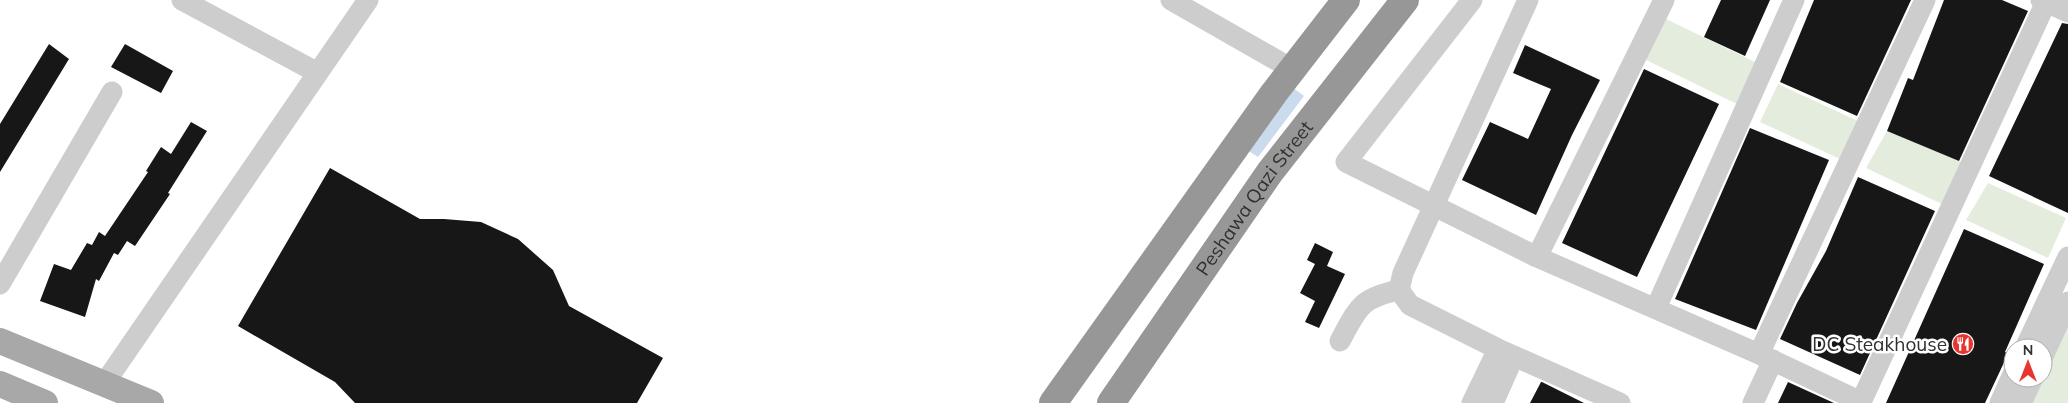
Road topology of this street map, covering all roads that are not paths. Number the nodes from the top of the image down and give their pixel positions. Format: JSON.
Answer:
{"nodes":[{"id":1,"x":182,"y":0,"type":"edge"},
{"id":2,"x":368,"y":0,"type":"edge"},
{"id":3,"x":1171,"y":0,"type":"edge"},
{"id":4,"x":1346,"y":0,"type":"edge"},
{"id":5,"x":1405,"y":0,"type":"edge"},
{"id":6,"x":1472,"y":0,"type":"edge"},
{"id":7,"x":1528,"y":0,"type":"edge"},
{"id":8,"x":1664,"y":0,"type":"edge"},
{"id":9,"x":1794,"y":0,"type":"edge"},
{"id":10,"x":1926,"y":0,"type":"edge"},
{"id":11,"x":2045,"y":1,"type":"edge"},
{"id":12,"x":2068,"y":12,"type":"edge"},
{"id":13,"x":1292,"y":69,"type":"junction"},
{"id":14,"x":318,"y":73,"type":"junction"},
{"id":15,"x":112,"y":92,"type":"dead end"},
{"id":16,"x":1434,"y":206,"type":"junction"},
{"id":17,"x":1537,"y":257,"type":"junction"},
{"id":18,"x":2068,"y":258,"type":"edge"},
{"id":19,"x":0,"y":284,"type":"edge"},
{"id":20,"x":1399,"y":290,"type":"junction"},
{"id":21,"x":2068,"y":302,"type":"edge"},
{"id":22,"x":1656,"y":308,"type":"junction"},
{"id":23,"x":2030,"y":338,"type":"edge"},
{"id":24,"x":2051,"y":338,"type":"edge"},
{"id":25,"x":0,"y":341,"type":"edge"},
{"id":26,"x":1340,"y":341,"type":"dead end"},
{"id":27,"x":1506,"y":353,"type":"junction"},
{"id":28,"x":1766,"y":357,"type":"junction"},
{"id":29,"x":0,"y":384,"type":"edge"},
{"id":30,"x":104,"y":384,"type":"junction"},
{"id":31,"x":2018,"y":388,"type":"edge"},
{"id":32,"x":1613,"y":402,"type":"edge"},
{"id":33,"x":45,"y":403,"type":"edge"},
{"id":34,"x":151,"y":403,"type":"edge"},
{"id":35,"x":1053,"y":403,"type":"edge"},
{"id":36,"x":1111,"y":403,"type":"edge"},
{"id":37,"x":1472,"y":403,"type":"edge"},
{"id":38,"x":1493,"y":403,"type":"edge"},
{"id":39,"x":1753,"y":403,"type":"edge"},
{"id":40,"x":2000,"y":403,"type":"edge"}],
"edges":[{"from":1,"to":14,"type":"street"},
{"from":2,"to":14,"type":"street"},
{"from":3,"to":13,"type":"street"},
{"from":4,"to":13,"type":"highway"},
{"from":5,"to":36,"type":"highway","name":"Peshawa Qazi Street"},
{"from":6,"to":16,"type":"street"},
{"from":7,"to":16,"type":"street"},
{"from":8,"to":17,"type":"street"},
{"from":9,"to":22,"type":"street"},
{"from":10,"to":28,"type":"street"},
{"from":11,"to":12,"type":"street"},
{"from":11,"to":28,"type":"street"},
{"from":13,"to":35,"type":"highway"},
{"from":14,"to":30,"type":"street"},
{"from":15,"to":19,"type":"street"},
{"from":16,"to":17,"type":"street"},
{"from":16,"to":20,"type":"street"},
{"from":17,"to":22,"type":"street"},
{"from":18,"to":23,"type":"street"},
{"from":20,"to":26,"type":"street"},
{"from":20,"to":27,"type":"street"},
{"from":21,"to":24,"type":"street"},
{"from":22,"to":28,"type":"street"},
{"from":25,"to":30,"type":"main road"},
{"from":27,"to":32,"type":"street"},
{"from":27,"to":37,"type":"street"},
{"from":27,"to":38,"type":"street"},
{"from":28,"to":39,"type":"street"},
{"from":29,"to":33,"type":"main road"},
{"from":30,"to":34,"type":"main road"},
{"from":31,"to":40,"type":"street"}]}
